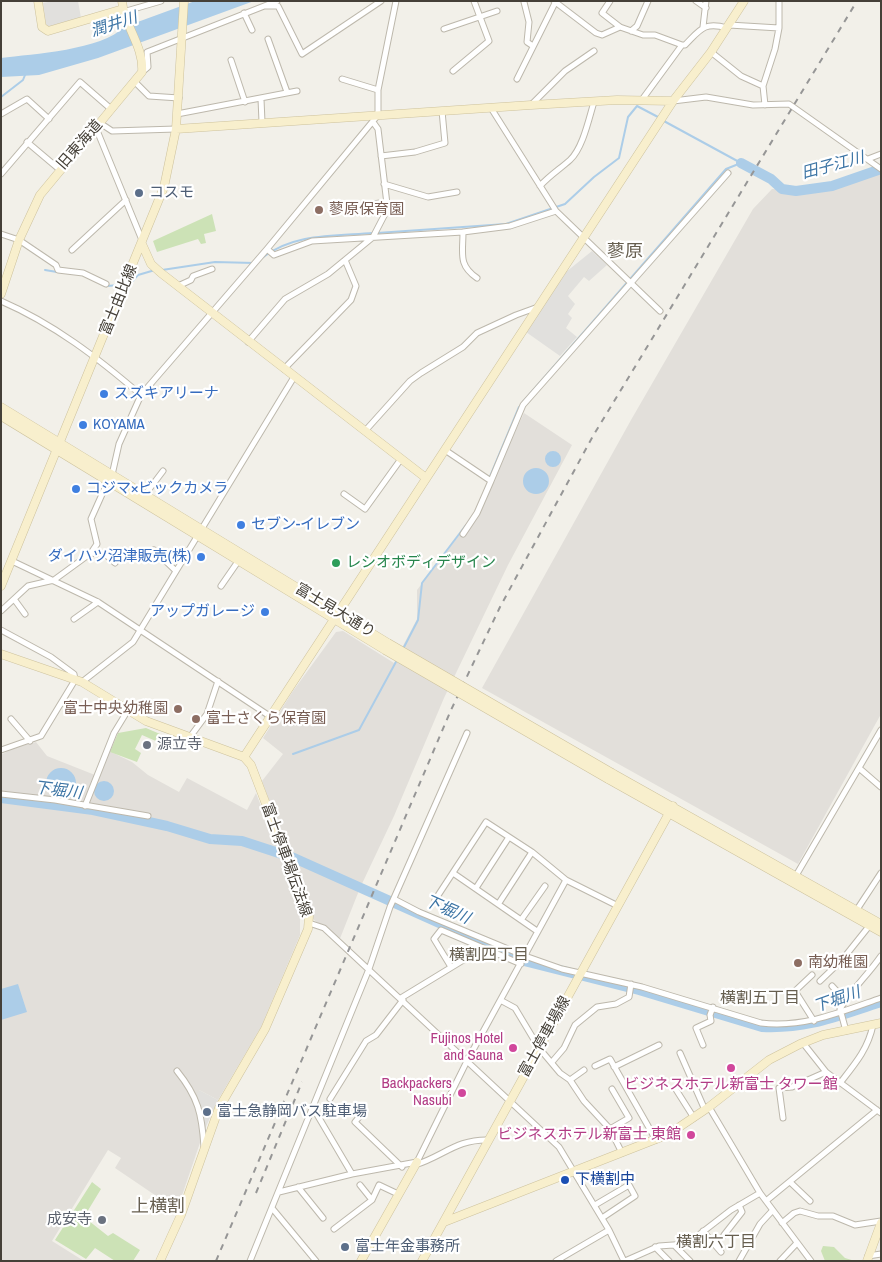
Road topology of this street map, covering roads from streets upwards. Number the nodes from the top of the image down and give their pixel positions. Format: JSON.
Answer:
{"nodes":[{"id":1,"x":38,"y":1,"type":"edge"},
{"id":2,"x":161,"y":1,"type":"edge"},
{"id":3,"x":184,"y":1,"type":"edge"},
{"id":4,"x":277,"y":1,"type":"edge"},
{"id":5,"x":381,"y":1,"type":"edge"},
{"id":6,"x":396,"y":1,"type":"edge"},
{"id":7,"x":474,"y":1,"type":"edge"},
{"id":8,"x":555,"y":1,"type":"edge"},
{"id":9,"x":610,"y":1,"type":"edge"},
{"id":10,"x":648,"y":1,"type":"edge"},
{"id":11,"x":696,"y":1,"type":"edge"},
{"id":12,"x":706,"y":1,"type":"edge"},
{"id":13,"x":744,"y":1,"type":"edge"},
{"id":14,"x":778,"y":1,"type":"edge"},
{"id":15,"x":524,"y":2,"type":"edge"},
{"id":16,"x":265,"y":6,"type":"junction"},
{"id":17,"x":123,"y":7,"type":"edge"},
{"id":18,"x":706,"y":8,"type":"junction"},
{"id":19,"x":496,"y":11,"type":"dead end"},
{"id":20,"x":244,"y":13,"type":"junction"},
{"id":21,"x":480,"y":17,"type":"junction"},
{"id":22,"x":620,"y":27,"type":"junction"},
{"id":23,"x":703,"y":27,"type":"junction"},
{"id":24,"x":728,"y":27,"type":"junction"},
{"id":25,"x":780,"y":28,"type":"junction"},
{"id":26,"x":444,"y":29,"type":"dead end"},
{"id":27,"x":252,"y":30,"type":"dead end"},
{"id":28,"x":631,"y":32,"type":"junction"},
{"id":29,"x":182,"y":36,"type":"junction"},
{"id":30,"x":268,"y":39,"type":"dead end"},
{"id":31,"x":682,"y":45,"type":"junction"},
{"id":32,"x":533,"y":46,"type":"junction"},
{"id":33,"x":594,"y":51,"type":"dead end"},
{"id":34,"x":711,"y":52,"type":"junction"},
{"id":35,"x":231,"y":60,"type":"dead end"},
{"id":36,"x":453,"y":70,"type":"dead end"},
{"id":37,"x":142,"y":72,"type":"junction"},
{"id":38,"x":342,"y":79,"type":"dead end"},
{"id":39,"x":518,"y":79,"type":"dead end"},
{"id":40,"x":135,"y":82,"type":"junction"},
{"id":41,"x":763,"y":86,"type":"junction"},
{"id":42,"x":378,"y":90,"type":"junction"},
{"id":43,"x":297,"y":91,"type":"dead end"},
{"id":44,"x":287,"y":92,"type":"junction"},
{"id":45,"x":179,"y":98,"type":"junction"},
{"id":46,"x":260,"y":99,"type":"junction"},
{"id":47,"x":641,"y":101,"type":"junction"},
{"id":48,"x":673,"y":101,"type":"junction"},
{"id":49,"x":245,"y":102,"type":"junction"},
{"id":50,"x":594,"y":102,"type":"junction"},
{"id":51,"x":531,"y":105,"type":"junction"},
{"id":52,"x":766,"y":105,"type":"junction"},
{"id":53,"x":491,"y":108,"type":"junction"},
{"id":54,"x":111,"y":109,"type":"junction"},
{"id":55,"x":442,"y":111,"type":"junction"},
{"id":56,"x":1,"y":114,"type":"edge"},
{"id":57,"x":178,"y":114,"type":"junction"},
{"id":58,"x":378,"y":115,"type":"junction"},
{"id":59,"x":49,"y":119,"type":"junction"},
{"id":60,"x":262,"y":122,"type":"junction"},
{"id":61,"x":373,"y":122,"type":"junction"},
{"id":62,"x":98,"y":125,"type":"junction"},
{"id":63,"x":176,"y":129,"type":"junction"},
{"id":64,"x":27,"y":142,"type":"junction"},
{"id":65,"x":881,"y":154,"type":"edge"},
{"id":66,"x":381,"y":156,"type":"junction"},
{"id":67,"x":868,"y":159,"type":"junction"},
{"id":68,"x":59,"y":169,"type":"junction"},
{"id":69,"x":881,"y":169,"type":"edge"},
{"id":70,"x":2,"y":171,"type":"edge"},
{"id":71,"x":728,"y":173,"type":"dead end"},
{"id":72,"x":384,"y":184,"type":"junction"},
{"id":73,"x":540,"y":186,"type":"junction"},
{"id":74,"x":457,"y":192,"type":"dead end"},
{"id":75,"x":126,"y":200,"type":"junction"},
{"id":76,"x":386,"y":202,"type":"junction"},
{"id":77,"x":342,"y":209,"type":"dead end"},
{"id":78,"x":555,"y":209,"type":"junction"},
{"id":79,"x":463,"y":232,"type":"junction"},
{"id":80,"x":1,"y":234,"type":"edge"},
{"id":81,"x":584,"y":237,"type":"junction"},
{"id":82,"x":373,"y":238,"type":"junction"},
{"id":83,"x":19,"y":240,"type":"junction"},
{"id":84,"x":142,"y":243,"type":"junction"},
{"id":85,"x":267,"y":249,"type":"junction"},
{"id":86,"x":72,"y":250,"type":"dead end"},
{"id":87,"x":345,"y":260,"type":"junction"},
{"id":88,"x":212,"y":269,"type":"dead end"},
{"id":89,"x":477,"y":278,"type":"dead end"},
{"id":90,"x":631,"y":282,"type":"junction"},
{"id":91,"x":106,"y":284,"type":"dead end"},
{"id":92,"x":178,"y":286,"type":"junction"},
{"id":93,"x":1,"y":294,"type":"edge"},
{"id":94,"x":1,"y":300,"type":"edge"},
{"id":95,"x":538,"y":307,"type":"junction"},
{"id":96,"x":660,"y":311,"type":"dead end"},
{"id":97,"x":211,"y":313,"type":"junction"},
{"id":98,"x":248,"y":342,"type":"junction"},
{"id":99,"x":96,"y":356,"type":"junction"},
{"id":100,"x":284,"y":369,"type":"junction"},
{"id":101,"x":294,"y":377,"type":"junction"},
{"id":102,"x":141,"y":395,"type":"junction"},
{"id":103,"x":1,"y":407,"type":"edge"},
{"id":104,"x":1,"y":416,"type":"edge"},
{"id":105,"x":365,"y":431,"type":"junction"},
{"id":106,"x":58,"y":446,"type":"junction"},
{"id":107,"x":445,"y":450,"type":"junction"},
{"id":108,"x":401,"y":459,"type":"junction"},
{"id":109,"x":163,"y":472,"type":"dead end"},
{"id":110,"x":110,"y":478,"type":"junction"},
{"id":111,"x":426,"y":478,"type":"junction"},
{"id":112,"x":491,"y":481,"type":"junction"},
{"id":113,"x":344,"y":494,"type":"dead end"},
{"id":114,"x":144,"y":496,"type":"junction"},
{"id":115,"x":199,"y":532,"type":"junction"},
{"id":116,"x":463,"y":534,"type":"dead end"},
{"id":117,"x":154,"y":550,"type":"dead end"},
{"id":118,"x":91,"y":553,"type":"junction"},
{"id":119,"x":238,"y":560,"type":"junction"},
{"id":120,"x":12,"y":561,"type":"junction"},
{"id":121,"x":115,"y":564,"type":"dead end"},
{"id":122,"x":176,"y":572,"type":"junction"},
{"id":123,"x":54,"y":580,"type":"junction"},
{"id":124,"x":1,"y":586,"type":"edge"},
{"id":125,"x":221,"y":586,"type":"dead end"},
{"id":126,"x":14,"y":599,"type":"junction"},
{"id":127,"x":98,"y":602,"type":"junction"},
{"id":128,"x":1,"y":611,"type":"edge"},
{"id":129,"x":25,"y":614,"type":"dead end"},
{"id":130,"x":337,"y":616,"type":"junction"},
{"id":131,"x":74,"y":619,"type":"dead end"},
{"id":132,"x":1,"y":630,"type":"edge"},
{"id":133,"x":140,"y":630,"type":"junction"},
{"id":134,"x":1,"y":654,"type":"edge"},
{"id":135,"x":78,"y":681,"type":"junction"},
{"id":136,"x":218,"y":681,"type":"junction"},
{"id":137,"x":128,"y":710,"type":"junction"},
{"id":138,"x":272,"y":717,"type":"junction"},
{"id":139,"x":10,"y":719,"type":"dead end"},
{"id":140,"x":466,"y":733,"type":"dead end"},
{"id":141,"x":880,"y":734,"type":"edge"},
{"id":142,"x":190,"y":737,"type":"junction"},
{"id":143,"x":30,"y":741,"type":"junction"},
{"id":144,"x":1,"y":750,"type":"edge"},
{"id":145,"x":244,"y":757,"type":"junction"},
{"id":146,"x":859,"y":768,"type":"junction"},
{"id":147,"x":610,"y":776,"type":"junction"},
{"id":148,"x":881,"y":786,"type":"edge"},
{"id":149,"x":1,"y":794,"type":"edge"},
{"id":150,"x":85,"y":806,"type":"junction"},
{"id":151,"x":673,"y":806,"type":"junction"},
{"id":152,"x":669,"y":814,"type":"junction"},
{"id":153,"x":148,"y":816,"type":"dead end"},
{"id":154,"x":509,"y":837,"type":"junction"},
{"id":155,"x":532,"y":852,"type":"junction"},
{"id":156,"x":453,"y":872,"type":"junction"},
{"id":157,"x":881,"y":873,"type":"edge"},
{"id":158,"x":794,"y":879,"type":"junction"},
{"id":159,"x":566,"y":880,"type":"junction"},
{"id":160,"x":545,"y":886,"type":"dead end"},
{"id":161,"x":476,"y":888,"type":"junction"},
{"id":162,"x":394,"y":899,"type":"junction"},
{"id":163,"x":435,"y":900,"type":"dead end"},
{"id":164,"x":499,"y":903,"type":"junction"},
{"id":165,"x":618,"y":906,"type":"junction"},
{"id":166,"x":855,"y":913,"type":"junction"},
{"id":167,"x":521,"y":920,"type":"junction"},
{"id":168,"x":309,"y":923,"type":"junction"},
{"id":169,"x":881,"y":924,"type":"edge"},
{"id":170,"x":870,"y":926,"type":"junction"},
{"id":171,"x":537,"y":931,"type":"junction"},
{"id":172,"x":881,"y":932,"type":"edge"},
{"id":173,"x":483,"y":948,"type":"junction"},
{"id":174,"x":525,"y":956,"type":"junction"},
{"id":175,"x":881,"y":956,"type":"edge"},
{"id":176,"x":521,"y":964,"type":"junction"},
{"id":177,"x":451,"y":967,"type":"junction"},
{"id":178,"x":369,"y":970,"type":"junction"},
{"id":179,"x":581,"y":973,"type":"junction"},
{"id":180,"x":812,"y":975,"type":"dead end"},
{"id":181,"x":820,"y":981,"type":"dead end"},
{"id":182,"x":631,"y":985,"type":"junction"},
{"id":183,"x":832,"y":986,"type":"dead end"},
{"id":184,"x":881,"y":998,"type":"edge"},
{"id":185,"x":402,"y":999,"type":"junction"},
{"id":186,"x":845,"y":1000,"type":"junction"},
{"id":187,"x":502,"y":1001,"type":"junction"},
{"id":188,"x":712,"y":1008,"type":"junction"},
{"id":189,"x":841,"y":1015,"type":"junction"},
{"id":190,"x":814,"y":1021,"type":"junction"},
{"id":191,"x":877,"y":1024,"type":"edge"},
{"id":192,"x":846,"y":1030,"type":"junction"},
{"id":193,"x":803,"y":1043,"type":"junction"},
{"id":194,"x":659,"y":1045,"type":"dead end"},
{"id":195,"x":703,"y":1045,"type":"dead end"},
{"id":196,"x":539,"y":1048,"type":"junction"},
{"id":197,"x":680,"y":1053,"type":"dead end"},
{"id":198,"x":468,"y":1061,"type":"junction"},
{"id":199,"x":552,"y":1062,"type":"junction"},
{"id":200,"x":595,"y":1066,"type":"dead end"},
{"id":201,"x":614,"y":1067,"type":"junction"},
{"id":202,"x":584,"y":1070,"type":"dead end"},
{"id":203,"x":176,"y":1071,"type":"dead end"},
{"id":204,"x":826,"y":1072,"type":"junction"},
{"id":205,"x":570,"y":1080,"type":"junction"},
{"id":206,"x":840,"y":1083,"type":"junction"},
{"id":207,"x":675,"y":1088,"type":"dead end"},
{"id":208,"x":612,"y":1089,"type":"dead end"},
{"id":209,"x":330,"y":1099,"type":"dead end"},
{"id":210,"x":509,"y":1101,"type":"junction"},
{"id":211,"x":312,"y":1106,"type":"junction"},
{"id":212,"x":707,"y":1109,"type":"junction"},
{"id":213,"x":879,"y":1112,"type":"edge"},
{"id":214,"x":360,"y":1116,"type":"dead end"},
{"id":215,"x":694,"y":1118,"type":"junction"},
{"id":216,"x":783,"y":1118,"type":"dead end"},
{"id":217,"x":610,"y":1129,"type":"junction"},
{"id":218,"x":489,"y":1140,"type":"junction"},
{"id":219,"x":656,"y":1140,"type":"junction"},
{"id":220,"x":204,"y":1148,"type":"junction"},
{"id":221,"x":622,"y":1153,"type":"junction"},
{"id":222,"x":416,"y":1164,"type":"junction"},
{"id":223,"x":402,"y":1166,"type":"junction"},
{"id":224,"x":575,"y":1172,"type":"junction"},
{"id":225,"x":352,"y":1174,"type":"junction"},
{"id":226,"x":790,"y":1182,"type":"junction"},
{"id":227,"x":360,"y":1184,"type":"dead end"},
{"id":228,"x":298,"y":1187,"type":"junction"},
{"id":229,"x":279,"y":1192,"type":"junction"},
{"id":230,"x":760,"y":1193,"type":"junction"},
{"id":231,"x":398,"y":1194,"type":"junction"},
{"id":232,"x":372,"y":1200,"type":"junction"},
{"id":233,"x":766,"y":1201,"type":"junction"},
{"id":234,"x":810,"y":1201,"type":"dead end"},
{"id":235,"x":595,"y":1205,"type":"junction"},
{"id":236,"x":739,"y":1205,"type":"junction"},
{"id":237,"x":272,"y":1208,"type":"junction"},
{"id":238,"x":772,"y":1211,"type":"junction"},
{"id":239,"x":323,"y":1218,"type":"dead end"},
{"id":240,"x":602,"y":1218,"type":"junction"},
{"id":241,"x":444,"y":1222,"type":"junction"},
{"id":242,"x":881,"y":1222,"type":"edge"},
{"id":243,"x":782,"y":1223,"type":"junction"},
{"id":244,"x":334,"y":1229,"type":"dead end"},
{"id":245,"x":609,"y":1230,"type":"junction"},
{"id":246,"x":703,"y":1231,"type":"junction"},
{"id":247,"x":724,"y":1235,"type":"dead end"},
{"id":248,"x":797,"y":1243,"type":"junction"},
{"id":249,"x":675,"y":1246,"type":"junction"},
{"id":250,"x":655,"y":1247,"type":"junction"},
{"id":251,"x":721,"y":1252,"type":"dead end"},
{"id":252,"x":881,"y":1254,"type":"edge"},
{"id":253,"x":868,"y":1259,"type":"edge"},
{"id":254,"x":623,"y":1260,"type":"edge"},
{"id":255,"x":160,"y":1261,"type":"edge"},
{"id":256,"x":250,"y":1261,"type":"edge"},
{"id":257,"x":316,"y":1261,"type":"edge"},
{"id":258,"x":361,"y":1261,"type":"edge"},
{"id":259,"x":422,"y":1261,"type":"edge"},
{"id":260,"x":556,"y":1261,"type":"edge"},
{"id":261,"x":669,"y":1261,"type":"edge"},
{"id":262,"x":690,"y":1261,"type":"edge"},
{"id":263,"x":739,"y":1261,"type":"edge"},
{"id":264,"x":780,"y":1261,"type":"edge"},
{"id":265,"x":811,"y":1261,"type":"edge"}],
"edges":[{"from":1,"to":17,"type":"street"},
{"from":2,"to":17,"type":"street"},
{"from":3,"to":29,"type":"street","name":"富士由比線"},
{"from":4,"to":16,"type":"street"},
{"from":5,"to":16,"type":"street"},
{"from":6,"to":42,"type":"street"},
{"from":7,"to":21,"type":"street"},
{"from":8,"to":22,"type":"street"},
{"from":8,"to":32,"type":"street"},
{"from":9,"to":22,"type":"street"},
{"from":10,"to":28,"type":"street"},
{"from":11,"to":18,"type":"street"},
{"from":12,"to":18,"type":"street"},
{"from":13,"to":24,"type":"street"},
{"from":14,"to":25,"type":"street"},
{"from":15,"to":32,"type":"street"},
{"from":16,"to":20,"type":"street"},
{"from":17,"to":37,"type":"street"},
{"from":18,"to":23,"type":"street"},
{"from":19,"to":21,"type":"street"},
{"from":20,"to":27,"type":"street"},
{"from":20,"to":29,"type":"street"},
{"from":21,"to":26,"type":"street"},
{"from":21,"to":36,"type":"street"},
{"from":22,"to":28,"type":"street"},
{"from":23,"to":24,"type":"street"},
{"from":23,"to":31,"type":"street"},
{"from":24,"to":25,"type":"street"},
{"from":24,"to":34,"type":"street"},
{"from":25,"to":41,"type":"street"},
{"from":28,"to":31,"type":"street"},
{"from":29,"to":37,"type":"street"},
{"from":29,"to":45,"type":"street","name":"富士由比線"},
{"from":30,"to":44,"type":"street"},
{"from":31,"to":47,"type":"street"},
{"from":32,"to":39,"type":"street"},
{"from":33,"to":51,"type":"street"},
{"from":34,"to":41,"type":"street"},
{"from":34,"to":48,"type":"street"},
{"from":35,"to":49,"type":"street"},
{"from":37,"to":40,"type":"street","name":"旧東海道"},
{"from":38,"to":42,"type":"street"},
{"from":40,"to":45,"type":"street"},
{"from":40,"to":54,"type":"street","name":"旧東海道"},
{"from":41,"to":52,"type":"street"},
{"from":42,"to":58,"type":"street"},
{"from":43,"to":44,"type":"street"},
{"from":44,"to":46,"type":"street"},
{"from":45,"to":57,"type":"street","name":"富士由比線"},
{"from":46,"to":49,"type":"street"},
{"from":46,"to":60,"type":"street"},
{"from":47,"to":48,"type":"street"},
{"from":47,"to":50,"type":"street"},
{"from":48,"to":52,"type":"street"},
{"from":48,"to":81,"type":"street"},
{"from":49,"to":57,"type":"street"},
{"from":50,"to":51,"type":"street"},
{"from":50,"to":73,"type":"street"},
{"from":51,"to":53,"type":"street"},
{"from":52,"to":67,"type":"street"},
{"from":53,"to":55,"type":"street"},
{"from":53,"to":73,"type":"street"},
{"from":54,"to":59,"type":"street"},
{"from":54,"to":62,"type":"street","name":"旧東海道"},
{"from":55,"to":58,"type":"street"},
{"from":55,"to":66,"type":"street"},
{"from":56,"to":59,"type":"street"},
{"from":57,"to":63,"type":"street","name":"富士由比線"},
{"from":58,"to":60,"type":"street"},
{"from":58,"to":61,"type":"street"},
{"from":59,"to":64,"type":"street"},
{"from":60,"to":63,"type":"street"},
{"from":61,"to":66,"type":"street"},
{"from":61,"to":85,"type":"street"},
{"from":62,"to":63,"type":"street"},
{"from":62,"to":68,"type":"street","name":"旧東海道"},
{"from":62,"to":75,"type":"street"},
{"from":63,"to":84,"type":"street","name":"富士由比線"},
{"from":64,"to":68,"type":"street"},
{"from":64,"to":70,"type":"street"},
{"from":65,"to":67,"type":"street"},
{"from":66,"to":72,"type":"street"},
{"from":67,"to":69,"type":"street"},
{"from":68,"to":83,"type":"street","name":"旧東海道"},
{"from":71,"to":90,"type":"street"},
{"from":72,"to":74,"type":"street"},
{"from":72,"to":76,"type":"street"},
{"from":73,"to":78,"type":"street"},
{"from":75,"to":84,"type":"street"},
{"from":75,"to":86,"type":"street"},
{"from":76,"to":77,"type":"street"},
{"from":76,"to":82,"type":"street"},
{"from":78,"to":79,"type":"street"},
{"from":78,"to":81,"type":"street"},
{"from":79,"to":82,"type":"street"},
{"from":79,"to":89,"type":"street"},
{"from":80,"to":83,"type":"street"},
{"from":81,"to":90,"type":"street"},
{"from":81,"to":95,"type":"street"},
{"from":82,"to":85,"type":"street"},
{"from":82,"to":87,"type":"street"},
{"from":83,"to":91,"type":"street"},
{"from":83,"to":93,"type":"street","name":"旧東海道"},
{"from":84,"to":92,"type":"street"},
{"from":84,"to":99,"type":"street","name":"富士由比線"},
{"from":85,"to":97,"type":"street"},
{"from":87,"to":98,"type":"street"},
{"from":87,"to":100,"type":"street"},
{"from":88,"to":92,"type":"street"},
{"from":90,"to":96,"type":"street"},
{"from":90,"to":112,"type":"street"},
{"from":92,"to":97,"type":"street"},
{"from":94,"to":99,"type":"street"},
{"from":95,"to":105,"type":"street"},
{"from":95,"to":107,"type":"street"},
{"from":97,"to":98,"type":"street"},
{"from":97,"to":102,"type":"street"},
{"from":98,"to":100,"type":"street"},
{"from":99,"to":102,"type":"street"},
{"from":99,"to":106,"type":"street","name":"富士由比線"},
{"from":100,"to":101,"type":"street"},
{"from":101,"to":105,"type":"street"},
{"from":101,"to":115,"type":"street"},
{"from":102,"to":110,"type":"street"},
{"from":103,"to":106,"type":"street","name":"富士見大通り"},
{"from":104,"to":106,"type":"street","name":"富士見大通り"},
{"from":105,"to":108,"type":"street"},
{"from":106,"to":110,"type":"street","name":"富士見大通り"},
{"from":106,"to":120,"type":"street","name":"富士由比線"},
{"from":107,"to":111,"type":"street"},
{"from":107,"to":112,"type":"street"},
{"from":108,"to":111,"type":"street"},
{"from":108,"to":113,"type":"street"},
{"from":109,"to":114,"type":"street"},
{"from":110,"to":114,"type":"street","name":"富士見大通り"},
{"from":110,"to":115,"type":"street","name":"富士見大通り"},
{"from":110,"to":118,"type":"street"},
{"from":111,"to":130,"type":"street"},
{"from":112,"to":116,"type":"street"},
{"from":114,"to":115,"type":"street","name":"富士見大通り"},
{"from":115,"to":119,"type":"street","name":"富士見大通り"},
{"from":115,"to":122,"type":"street"},
{"from":115,"to":130,"type":"street","name":"富士見大通り"},
{"from":117,"to":122,"type":"street"},
{"from":118,"to":121,"type":"street"},
{"from":118,"to":123,"type":"street"},
{"from":119,"to":125,"type":"street"},
{"from":119,"to":130,"type":"street","name":"富士見大通り"},
{"from":120,"to":123,"type":"street"},
{"from":120,"to":124,"type":"street","name":"富士由比線"},
{"from":122,"to":133,"type":"street"},
{"from":123,"to":126,"type":"street"},
{"from":123,"to":127,"type":"street"},
{"from":126,"to":128,"type":"street"},
{"from":126,"to":129,"type":"street"},
{"from":127,"to":131,"type":"street"},
{"from":127,"to":133,"type":"street"},
{"from":130,"to":138,"type":"street"},
{"from":130,"to":147,"type":"street","name":"富士見大通り","bridge":true},
{"from":132,"to":135,"type":"street"},
{"from":133,"to":135,"type":"street"},
{"from":133,"to":136,"type":"street"},
{"from":134,"to":135,"type":"street"},
{"from":135,"to":137,"type":"street"},
{"from":135,"to":143,"type":"street"},
{"from":136,"to":138,"type":"street"},
{"from":136,"to":142,"type":"street"},
{"from":137,"to":142,"type":"street"},
{"from":137,"to":150,"type":"street"},
{"from":138,"to":145,"type":"street"},
{"from":139,"to":143,"type":"street"},
{"from":140,"to":162,"type":"street"},
{"from":141,"to":146,"type":"street"},
{"from":142,"to":145,"type":"street"},
{"from":143,"to":144,"type":"street"},
{"from":145,"to":168,"type":"street","name":"富士停車場伝法線"},
{"from":146,"to":148,"type":"street"},
{"from":146,"to":158,"type":"street"},
{"from":147,"to":151,"type":"street","name":"富士見大通り"},
{"from":147,"to":152,"type":"street","name":"富士見大通り"},
{"from":149,"to":150,"type":"street"},
{"from":150,"to":153,"type":"street"},
{"from":151,"to":152,"type":"street","name":"富士停車場線"},
{"from":151,"to":158,"type":"street"},
{"from":152,"to":158,"type":"street"},
{"from":152,"to":165,"type":"street","name":"富士停車場線"},
{"from":154,"to":155,"type":"street"},
{"from":154,"to":156,"type":"street"},
{"from":154,"to":161,"type":"street"},
{"from":155,"to":159,"type":"street"},
{"from":155,"to":164,"type":"street"},
{"from":156,"to":161,"type":"street"},
{"from":156,"to":163,"type":"street"},
{"from":157,"to":166,"type":"street"},
{"from":158,"to":166,"type":"street"},
{"from":159,"to":165,"type":"street"},
{"from":159,"to":171,"type":"street"},
{"from":160,"to":167,"type":"street"},
{"from":161,"to":164,"type":"street"},
{"from":162,"to":174,"type":"street"},
{"from":162,"to":178,"type":"street"},
{"from":164,"to":167,"type":"street"},
{"from":165,"to":179,"type":"street","name":"富士停車場線"},
{"from":166,"to":169,"type":"street"},
{"from":166,"to":170,"type":"street"},
{"from":167,"to":171,"type":"street"},
{"from":168,"to":178,"type":"street"},
{"from":168,"to":220,"type":"street","name":"富士停車場伝法線"},
{"from":170,"to":172,"type":"street"},
{"from":170,"to":181,"type":"street"},
{"from":171,"to":174,"type":"street"},
{"from":173,"to":176,"type":"street"},
{"from":173,"to":177,"type":"street"},
{"from":173,"to":177,"type":"street"},
{"from":174,"to":176,"type":"street"},
{"from":174,"to":179,"type":"street"},
{"from":175,"to":186,"type":"street"},
{"from":176,"to":187,"type":"street"},
{"from":177,"to":185,"type":"street"},
{"from":178,"to":185,"type":"street"},
{"from":178,"to":211,"type":"street"},
{"from":179,"to":182,"type":"street"},
{"from":179,"to":196,"type":"street","name":"富士停車場線"},
{"from":180,"to":190,"type":"street"},
{"from":182,"to":188,"type":"street"},
{"from":182,"to":199,"type":"street"},
{"from":183,"to":186,"type":"street"},
{"from":184,"to":189,"type":"street"},
{"from":185,"to":198,"type":"street"},
{"from":185,"to":209,"type":"street"},
{"from":186,"to":189,"type":"street"},
{"from":187,"to":196,"type":"street"},
{"from":187,"to":198,"type":"street"},
{"from":188,"to":190,"type":"street"},
{"from":188,"to":195,"type":"street"},
{"from":189,"to":190,"type":"street"},
{"from":189,"to":192,"type":"street"},
{"from":191,"to":192,"type":"street"},
{"from":191,"to":206,"type":"street"},
{"from":192,"to":193,"type":"street"},
{"from":193,"to":204,"type":"street"},
{"from":193,"to":212,"type":"street"},
{"from":194,"to":201,"type":"street"},
{"from":196,"to":199,"type":"street"},
{"from":196,"to":210,"type":"street","name":"富士停車場線"},
{"from":197,"to":212,"type":"street"},
{"from":198,"to":210,"type":"street"},
{"from":198,"to":222,"type":"street"},
{"from":199,"to":205,"type":"street"},
{"from":200,"to":201,"type":"street"},
{"from":201,"to":219,"type":"street"},
{"from":202,"to":205,"type":"street"},
{"from":203,"to":220,"type":"street"},
{"from":204,"to":206,"type":"street"},
{"from":204,"to":216,"type":"street"},
{"from":205,"to":217,"type":"street"},
{"from":206,"to":213,"type":"street"},
{"from":207,"to":215,"type":"street"},
{"from":208,"to":217,"type":"street"},
{"from":210,"to":218,"type":"street","name":"富士停車場線"},
{"from":210,"to":224,"type":"street"},
{"from":211,"to":225,"type":"street"},
{"from":211,"to":229,"type":"street"},
{"from":212,"to":215,"type":"street"},
{"from":212,"to":230,"type":"street"},
{"from":213,"to":226,"type":"street"},
{"from":214,"to":223,"type":"street"},
{"from":215,"to":219,"type":"street"},
{"from":217,"to":221,"type":"street"},
{"from":218,"to":222,"type":"street"},
{"from":218,"to":241,"type":"street","name":"富士停車場線"},
{"from":219,"to":221,"type":"street"},
{"from":220,"to":255,"type":"street","name":"富士停車場伝法線"},
{"from":221,"to":224,"type":"street"},
{"from":222,"to":223,"type":"street"},
{"from":222,"to":231,"type":"street"},
{"from":223,"to":225,"type":"street"},
{"from":224,"to":235,"type":"street"},
{"from":224,"to":241,"type":"street"},
{"from":225,"to":228,"type":"street"},
{"from":226,"to":233,"type":"street"},
{"from":226,"to":234,"type":"street"},
{"from":227,"to":232,"type":"street"},
{"from":228,"to":229,"type":"street"},
{"from":228,"to":239,"type":"street"},
{"from":229,"to":237,"type":"street"},
{"from":230,"to":233,"type":"street"},
{"from":230,"to":236,"type":"street"},
{"from":231,"to":232,"type":"street"},
{"from":231,"to":258,"type":"street"},
{"from":232,"to":244,"type":"street"},
{"from":233,"to":238,"type":"street"},
{"from":235,"to":240,"type":"street"},
{"from":235,"to":240,"type":"street"},
{"from":236,"to":246,"type":"street"},
{"from":236,"to":247,"type":"street"},
{"from":237,"to":256,"type":"street"},
{"from":237,"to":257,"type":"street"},
{"from":238,"to":243,"type":"street"},
{"from":238,"to":263,"type":"street"},
{"from":240,"to":245,"type":"street"},
{"from":241,"to":259,"type":"street","name":"富士停車場線"},
{"from":242,"to":243,"type":"street"},
{"from":242,"to":253,"type":"street"},
{"from":243,"to":248,"type":"street"},
{"from":245,"to":254,"type":"street"},
{"from":245,"to":260,"type":"street"},
{"from":246,"to":249,"type":"street"},
{"from":246,"to":251,"type":"street"},
{"from":248,"to":264,"type":"street"},
{"from":248,"to":265,"type":"street"},
{"from":249,"to":250,"type":"street"},
{"from":249,"to":262,"type":"street"},
{"from":250,"to":254,"type":"street"},
{"from":250,"to":261,"type":"street"},
{"from":252,"to":253,"type":"street"}]}
